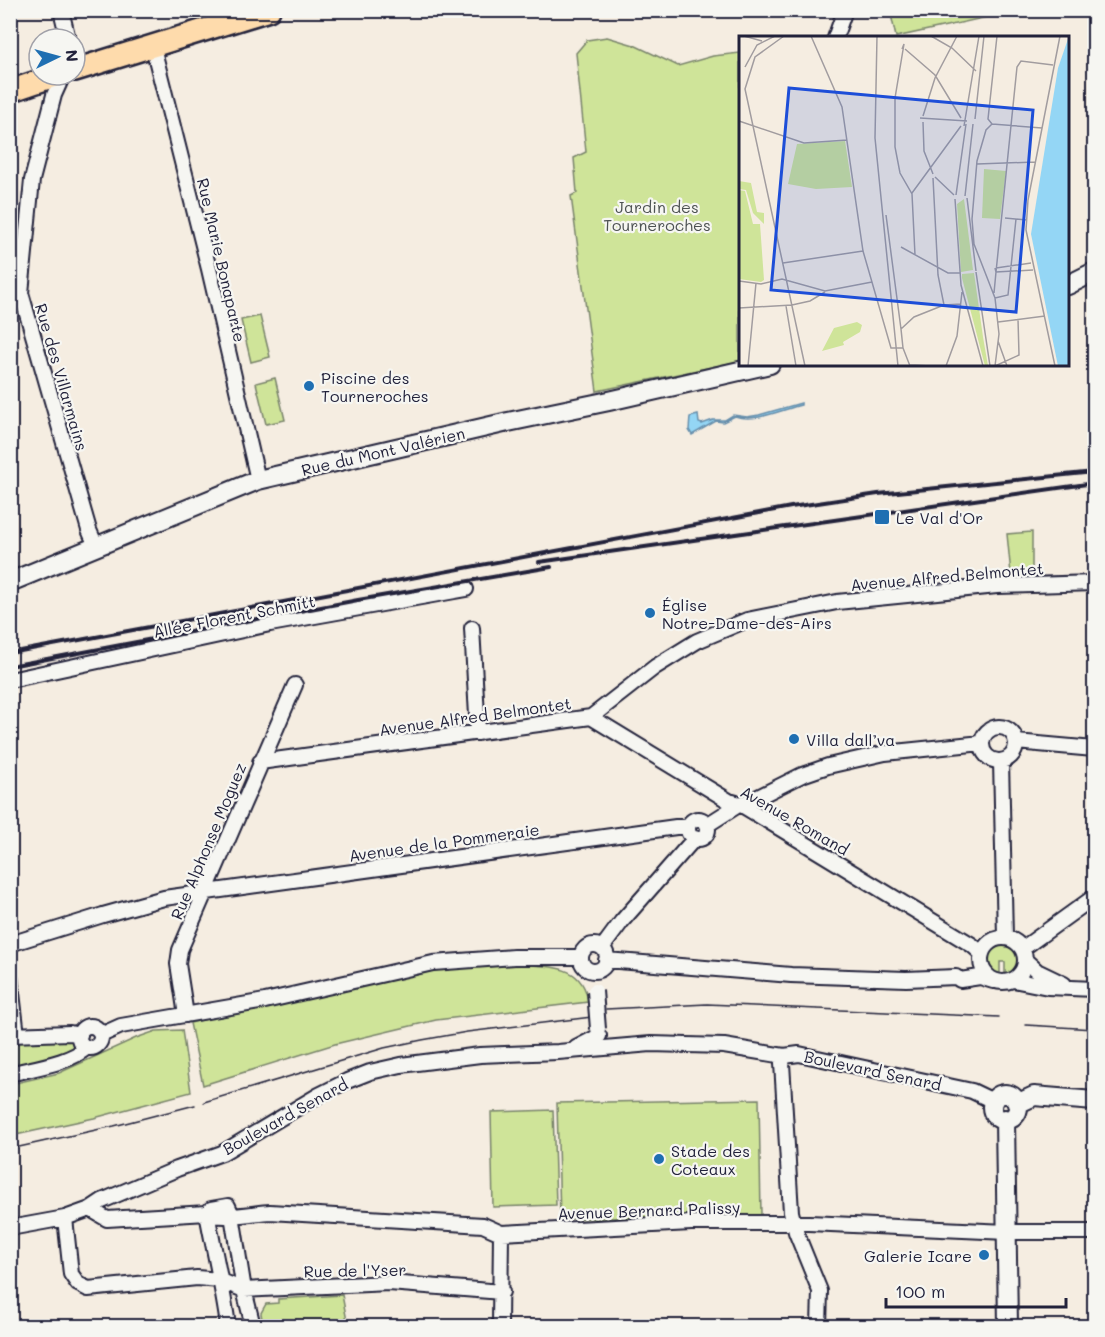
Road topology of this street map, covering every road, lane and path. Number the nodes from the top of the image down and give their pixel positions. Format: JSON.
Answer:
{"nodes":[{"id":1,"x":61,"y":10,"type":"edge"},
{"id":2,"x":268,"y":10,"type":"edge"},
{"id":3,"x":845,"y":10,"type":"edge"},
{"id":4,"x":65,"y":27,"type":"edge"},
{"id":5,"x":836,"y":36,"type":"edge"},
{"id":6,"x":153,"y":47,"type":"junction"},
{"id":7,"x":87,"y":66,"type":"edge"},
{"id":8,"x":27,"y":85,"type":"edge"},
{"id":9,"x":58,"y":87,"type":"edge"},
{"id":10,"x":10,"y":91,"type":"edge"},
{"id":11,"x":1095,"y":272,"type":"edge"},
{"id":12,"x":10,"y":280,"type":"edge"},
{"id":13,"x":1069,"y":285,"type":"edge"},
{"id":14,"x":21,"y":293,"type":"junction"},
{"id":15,"x":761,"y":366,"type":"edge"},
{"id":16,"x":258,"y":480,"type":"junction"},
{"id":17,"x":96,"y":546,"type":"junction"},
{"id":18,"x":10,"y":582,"type":"edge"},
{"id":19,"x":1095,"y":583,"type":"edge"},
{"id":20,"x":466,"y":589,"type":"dead end"},
{"id":21,"x":472,"y":628,"type":"dead end"},
{"id":22,"x":10,"y":680,"type":"edge"},
{"id":23,"x":295,"y":685,"type":"dead end"},
{"id":24,"x":591,"y":717,"type":"junction"},
{"id":25,"x":478,"y":733,"type":"junction"},
{"id":26,"x":1016,"y":742,"type":"junction"},
{"id":27,"x":982,"y":743,"type":"junction"},
{"id":28,"x":1095,"y":749,"type":"edge"},
{"id":29,"x":1001,"y":760,"type":"junction"},
{"id":30,"x":261,"y":762,"type":"junction"},
{"id":31,"x":740,"y":804,"type":"junction"},
{"id":32,"x":692,"y":832,"type":"junction"},
{"id":33,"x":205,"y":892,"type":"junction"},
{"id":34,"x":1095,"y":897,"type":"edge"},
{"id":35,"x":1005,"y":938,"type":"junction"},
{"id":36,"x":10,"y":944,"type":"edge"},
{"id":37,"x":981,"y":953,"type":"junction"},
{"id":38,"x":604,"y":954,"type":"junction"},
{"id":39,"x":1024,"y":955,"type":"junction"},
{"id":40,"x":581,"y":957,"type":"junction"},
{"id":41,"x":982,"y":968,"type":"junction"},
{"id":42,"x":594,"y":970,"type":"junction"},
{"id":43,"x":10,"y":976,"type":"edge"},
{"id":44,"x":956,"y":977,"type":"junction"},
{"id":45,"x":1013,"y":980,"type":"junction"},
{"id":46,"x":993,"y":981,"type":"junction"},
{"id":47,"x":1071,"y":987,"type":"junction"},
{"id":48,"x":1095,"y":989,"type":"edge"},
{"id":49,"x":186,"y":1015,"type":"junction"},
{"id":50,"x":14,"y":1035,"type":"edge"},
{"id":51,"x":599,"y":1038,"type":"junction"},
{"id":52,"x":83,"y":1041,"type":"junction"},
{"id":53,"x":784,"y":1056,"type":"junction"},
{"id":54,"x":10,"y":1074,"type":"edge"},
{"id":55,"x":993,"y":1101,"type":"junction"},
{"id":56,"x":1095,"y":1101,"type":"edge"},
{"id":57,"x":1017,"y":1104,"type":"junction"},
{"id":58,"x":1005,"y":1119,"type":"junction"},
{"id":59,"x":90,"y":1209,"type":"junction"},
{"id":60,"x":230,"y":1210,"type":"junction"},
{"id":61,"x":207,"y":1213,"type":"junction"},
{"id":62,"x":65,"y":1218,"type":"junction"},
{"id":63,"x":794,"y":1223,"type":"junction"},
{"id":64,"x":10,"y":1228,"type":"edge"},
{"id":65,"x":1007,"y":1232,"type":"junction"},
{"id":66,"x":1095,"y":1232,"type":"edge"},
{"id":67,"x":501,"y":1233,"type":"junction"},
{"id":68,"x":219,"y":1280,"type":"junction"},
{"id":69,"x":244,"y":1290,"type":"junction"},
{"id":70,"x":501,"y":1292,"type":"junction"},
{"id":71,"x":228,"y":1326,"type":"edge"},
{"id":72,"x":253,"y":1326,"type":"edge"},
{"id":73,"x":500,"y":1326,"type":"edge"},
{"id":74,"x":819,"y":1326,"type":"edge"},
{"id":75,"x":1008,"y":1326,"type":"edge"}],
"edges":[{"from":1,"to":4,"type":"street"},
{"from":2,"to":6,"type":"main road"},
{"from":3,"to":5,"type":"street"},
{"from":6,"to":7,"type":"main road"},
{"from":6,"to":16,"type":"street","name":"Rue Marie Bonaparte"},
{"from":8,"to":10,"type":"main road"},
{"from":9,"to":14,"type":"street","name":"Rue des Villarmains"},
{"from":11,"to":13,"type":"main road"},
{"from":12,"to":14,"type":"street"},
{"from":14,"to":17,"type":"street","name":"Rue des Villarmains"},
{"from":15,"to":16,"type":"main road","name":"Rue du Mont Valérien"},
{"from":16,"to":17,"type":"main road","name":"Rue du Mont Valérien"},
{"from":17,"to":18,"type":"main road","name":"Rue du Mont Valérien"},
{"from":19,"to":24,"type":"street","name":"Avenue Alfred Belmontet"},
{"from":20,"to":22,"type":"street","name":"Allée Florent Schmitt"},
{"from":21,"to":25,"type":"street"},
{"from":23,"to":30,"type":"street","name":"Rue Alphonse Moguez"},
{"from":24,"to":25,"type":"street","name":"Avenue Alfred Belmontet"},
{"from":24,"to":31,"type":"street","name":"Avenue Romand"},
{"from":25,"to":30,"type":"street","name":"Avenue Alfred Belmontet"},
{"from":26,"to":27,"type":"street"},
{"from":26,"to":28,"type":"street"},
{"from":26,"to":29,"type":"street"},
{"from":27,"to":29,"type":"street"},
{"from":27,"to":31,"type":"street"},
{"from":29,"to":35,"type":"street"},
{"from":30,"to":33,"type":"street","name":"Rue Alphonse Moguez"},
{"from":31,"to":32,"type":"street"},
{"from":31,"to":37,"type":"street","name":"Avenue Romand"},
{"from":32,"to":33,"type":"street","name":"Avenue de la Pommeraie"},
{"from":32,"to":38,"type":"street"},
{"from":33,"to":36,"type":"street","name":"Avenue de la Pommeraie"},
{"from":33,"to":49,"type":"street","name":"Rue Alphonse Moguez"},
{"from":34,"to":39,"type":"street"},
{"from":35,"to":37,"type":"street"},
{"from":35,"to":39,"type":"street"},
{"from":37,"to":41,"type":"street"},
{"from":38,"to":40,"type":"street"},
{"from":38,"to":42,"type":"street"},
{"from":38,"to":44,"type":"street"},
{"from":39,"to":45,"type":"street"},
{"from":39,"to":47,"type":"street"},
{"from":40,"to":42,"type":"street"},
{"from":40,"to":49,"type":"street"},
{"from":41,"to":44,"type":"street"},
{"from":41,"to":46,"type":"street"},
{"from":42,"to":51,"type":"street","bridge":true},
{"from":43,"to":50,"type":"street"},
{"from":44,"to":46,"type":"street"},
{"from":45,"to":46,"type":"street"},
{"from":45,"to":47,"type":"street"},
{"from":47,"to":48,"type":"street"},
{"from":49,"to":52,"type":"street"},
{"from":50,"to":52,"type":"street"},
{"from":51,"to":53,"type":"street","name":"Boulevard Senard"},
{"from":51,"to":59,"type":"street","name":"Boulevard Senard"},
{"from":52,"to":54,"type":"street"},
{"from":53,"to":55,"type":"street","name":"Boulevard Senard"},
{"from":53,"to":63,"type":"street"},
{"from":55,"to":57,"type":"main road"},
{"from":55,"to":58,"type":"main road"},
{"from":56,"to":57,"type":"main road"},
{"from":57,"to":58,"type":"main road"},
{"from":58,"to":65,"type":"main road"},
{"from":59,"to":61,"type":"street","name":"Avenue Bernard Palissy"},
{"from":59,"to":62,"type":"street","name":"Boulevard Senard"},
{"from":60,"to":61,"type":"street","name":"Avenue Bernard Palissy"},
{"from":60,"to":67,"type":"street","name":"Avenue Bernard Palissy"},
{"from":60,"to":69,"type":"street"},
{"from":61,"to":68,"type":"street"},
{"from":62,"to":64,"type":"street","name":"Boulevard Senard"},
{"from":62,"to":68,"type":"street"},
{"from":63,"to":65,"type":"street","name":"Avenue Bernard Palissy"},
{"from":63,"to":67,"type":"street","name":"Avenue Bernard Palissy"},
{"from":63,"to":74,"type":"street"},
{"from":65,"to":66,"type":"street","name":"Avenue Bernard Palissy"},
{"from":65,"to":75,"type":"main road"},
{"from":67,"to":70,"type":"street"},
{"from":68,"to":69,"type":"street"},
{"from":68,"to":71,"type":"street"},
{"from":69,"to":70,"type":"street","name":"Rue de l'Yser"},
{"from":69,"to":72,"type":"street"},
{"from":70,"to":73,"type":"street"}]}
